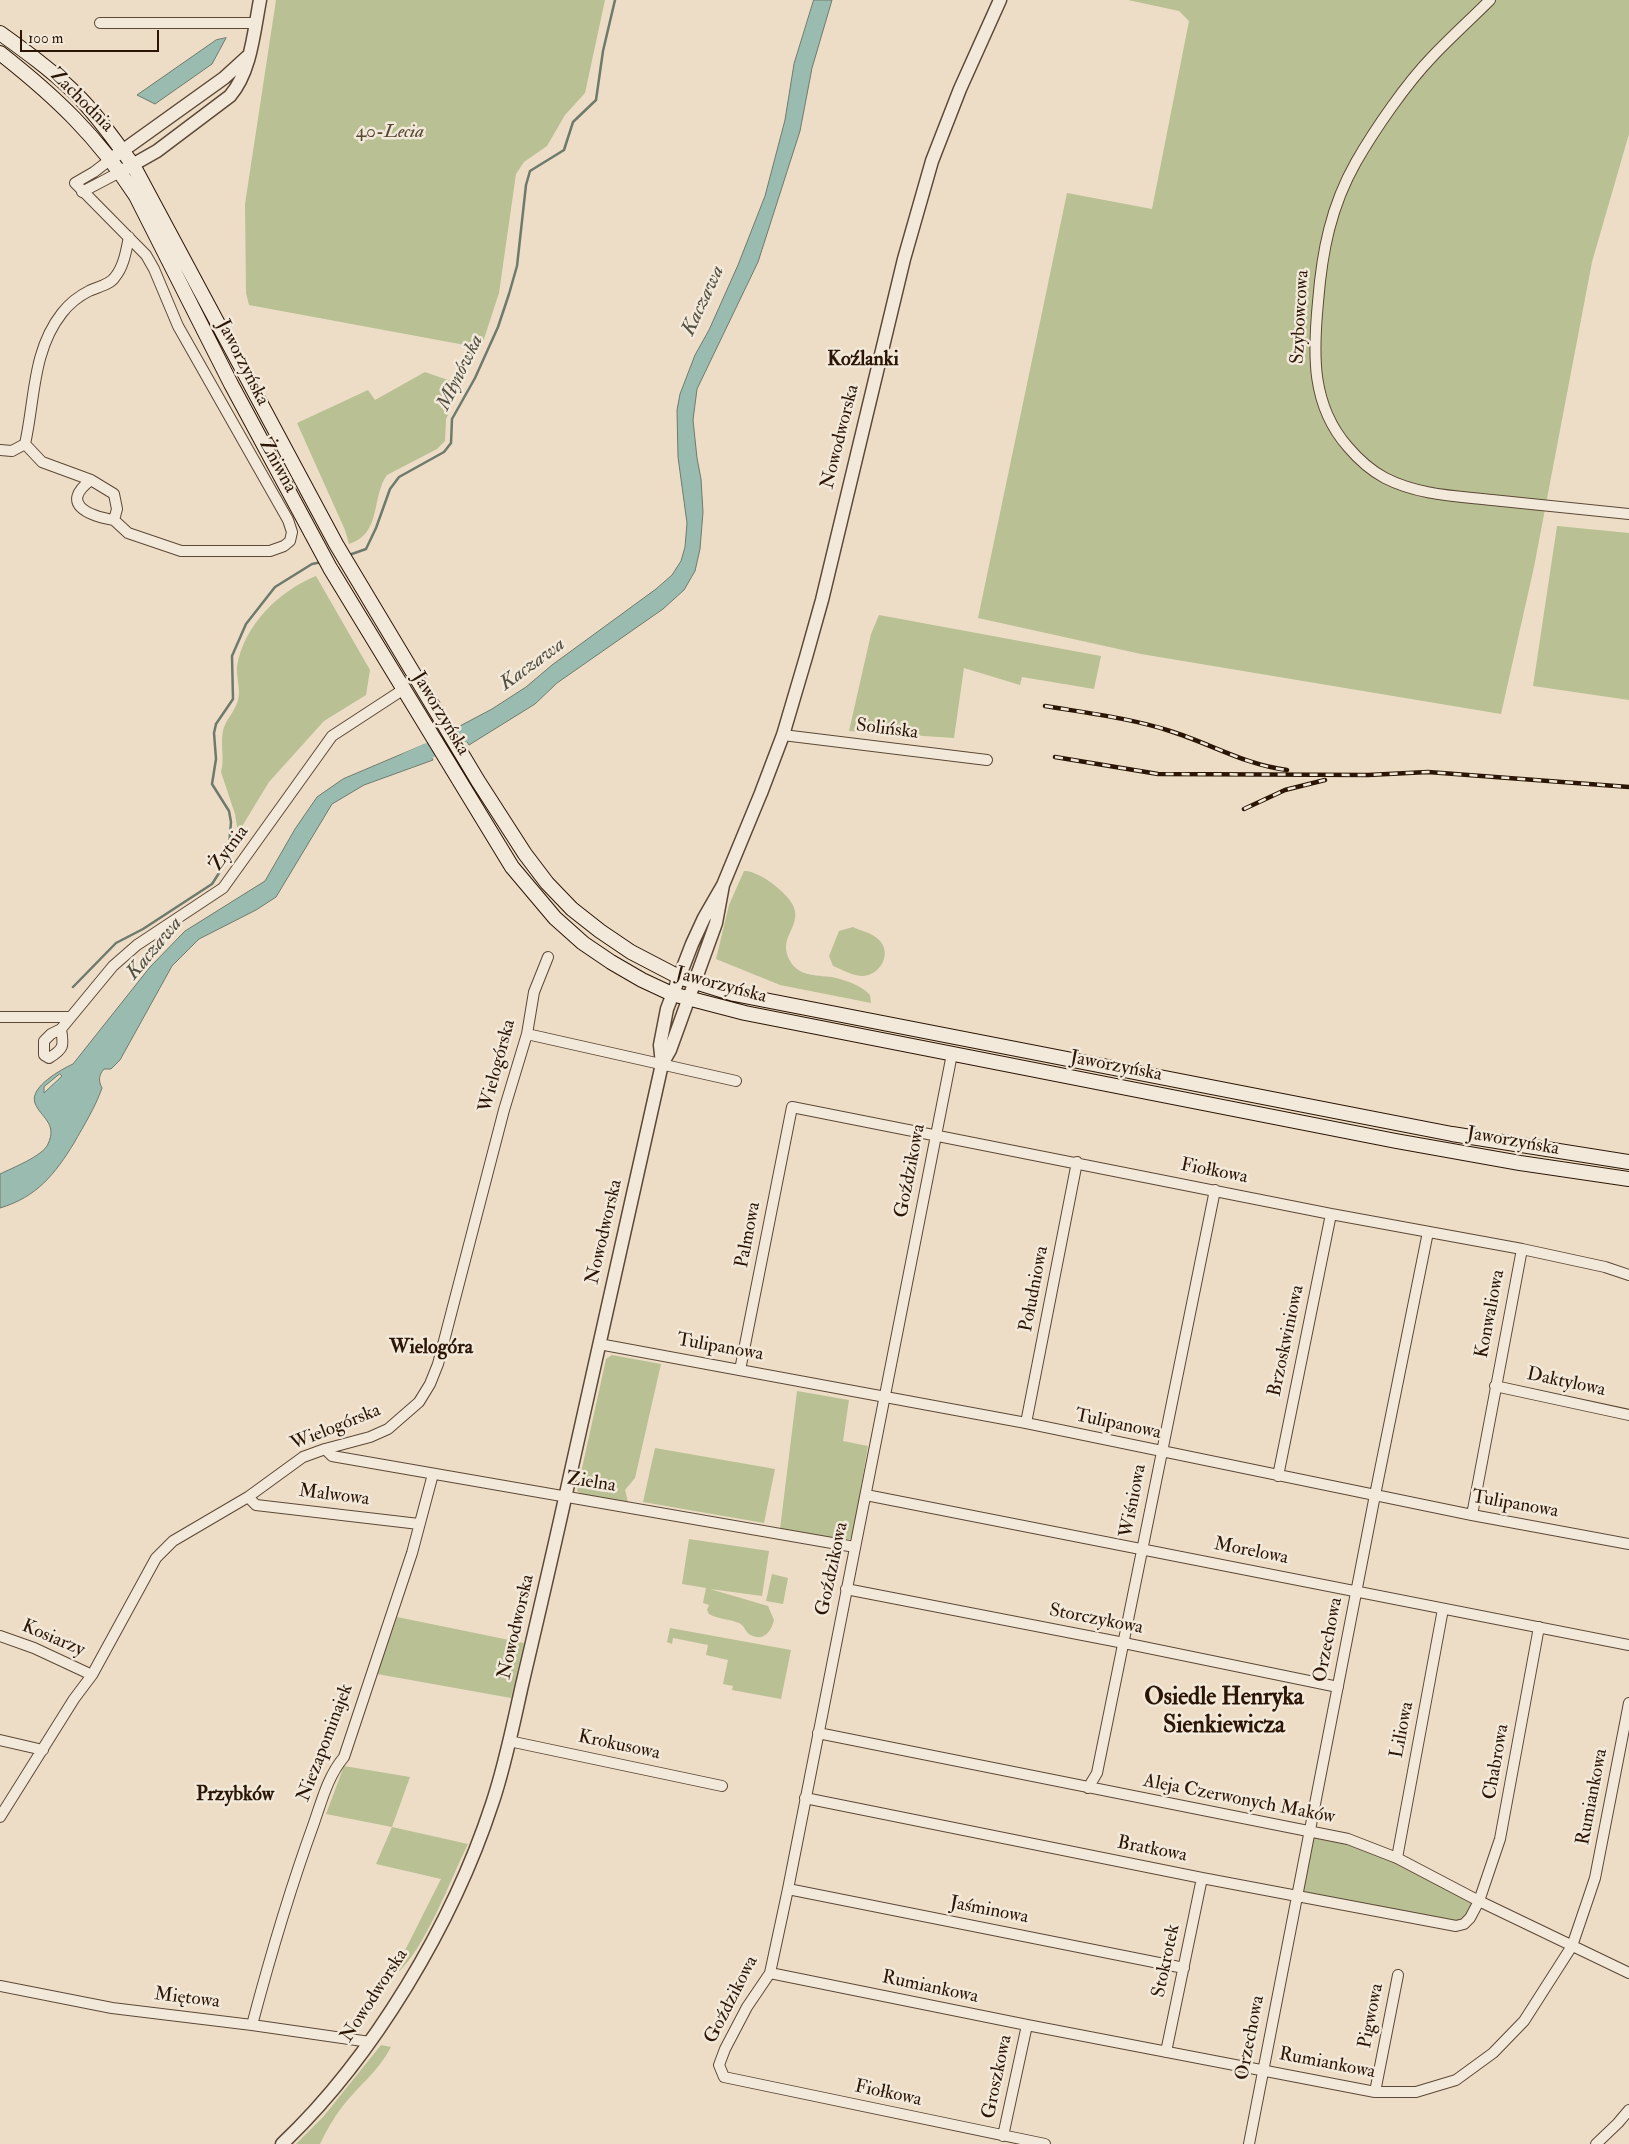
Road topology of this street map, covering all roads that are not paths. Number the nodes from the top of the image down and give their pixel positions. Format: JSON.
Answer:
{"nodes":[{"id":1,"x":260,"y":0,"type":"edge"},
{"id":2,"x":1000,"y":0,"type":"edge"},
{"id":3,"x":1490,"y":0,"type":"edge"},
{"id":4,"x":100,"y":22,"type":"dead end"},
{"id":5,"x":255,"y":23,"type":"junction"},
{"id":6,"x":0,"y":33,"type":"edge"},
{"id":7,"x":0,"y":53,"type":"edge"},
{"id":8,"x":247,"y":57,"type":"junction"},
{"id":9,"x":123,"y":151,"type":"junction"},
{"id":10,"x":110,"y":159,"type":"junction"},
{"id":11,"x":134,"y":165,"type":"junction"},
{"id":12,"x":120,"y":172,"type":"junction"},
{"id":13,"x":82,"y":192,"type":"junction"},
{"id":14,"x":128,"y":237,"type":"junction"},
{"id":15,"x":25,"y":444,"type":"junction"},
{"id":16,"x":0,"y":450,"type":"edge"},
{"id":17,"x":92,"y":480,"type":"junction"},
{"id":18,"x":1629,"y":514,"type":"edge"},
{"id":19,"x":114,"y":520,"type":"junction"},
{"id":20,"x":404,"y":689,"type":"junction"},
{"id":21,"x":782,"y":735,"type":"junction"},
{"id":22,"x":987,"y":760,"type":"dead end"},
{"id":23,"x":723,"y":885,"type":"junction"},
{"id":24,"x":548,"y":957,"type":"dead end"},
{"id":25,"x":679,"y":976,"type":"junction"},
{"id":26,"x":696,"y":983,"type":"junction"},
{"id":27,"x":672,"y":994,"type":"junction"},
{"id":28,"x":689,"y":1000,"type":"junction"},
{"id":29,"x":0,"y":1017,"type":"edge"},
{"id":30,"x":70,"y":1017,"type":"junction"},
{"id":31,"x":60,"y":1029,"type":"dead end"},
{"id":32,"x":526,"y":1034,"type":"junction"},
{"id":33,"x":952,"y":1054,"type":"junction"},
{"id":34,"x":662,"y":1064,"type":"junction"},
{"id":35,"x":736,"y":1081,"type":"dead end"},
{"id":36,"x":792,"y":1107,"type":"joint"},
{"id":37,"x":936,"y":1137,"type":"junction"},
{"id":38,"x":1077,"y":1162,"type":"junction"},
{"id":39,"x":1629,"y":1162,"type":"edge"},
{"id":40,"x":1629,"y":1179,"type":"edge"},
{"id":41,"x":1215,"y":1190,"type":"junction"},
{"id":42,"x":1331,"y":1214,"type":"junction"},
{"id":43,"x":1428,"y":1232,"type":"junction"},
{"id":44,"x":1522,"y":1249,"type":"junction"},
{"id":45,"x":1629,"y":1275,"type":"edge"},
{"id":46,"x":599,"y":1344,"type":"junction"},
{"id":47,"x":740,"y":1370,"type":"junction"},
{"id":48,"x":1495,"y":1386,"type":"junction"},
{"id":49,"x":884,"y":1397,"type":"junction"},
{"id":50,"x":1629,"y":1414,"type":"edge"},
{"id":51,"x":1026,"y":1423,"type":"junction"},
{"id":52,"x":325,"y":1449,"type":"junction"},
{"id":53,"x":1162,"y":1452,"type":"junction"},
{"id":54,"x":433,"y":1474,"type":"junction"},
{"id":55,"x":1278,"y":1476,"type":"junction"},
{"id":56,"x":866,"y":1495,"type":"junction"},
{"id":57,"x":1374,"y":1495,"type":"junction"},
{"id":58,"x":248,"y":1497,"type":"junction"},
{"id":59,"x":566,"y":1497,"type":"junction"},
{"id":60,"x":1472,"y":1516,"type":"junction"},
{"id":61,"x":419,"y":1524,"type":"junction"},
{"id":62,"x":1629,"y":1544,"type":"edge"},
{"id":63,"x":855,"y":1547,"type":"junction"},
{"id":64,"x":1142,"y":1549,"type":"junction"},
{"id":65,"x":846,"y":1589,"type":"junction"},
{"id":66,"x":1356,"y":1591,"type":"junction"},
{"id":67,"x":1443,"y":1609,"type":"junction"},
{"id":68,"x":1539,"y":1627,"type":"junction"},
{"id":69,"x":0,"y":1636,"type":"edge"},
{"id":70,"x":1124,"y":1643,"type":"junction"},
{"id":71,"x":1629,"y":1645,"type":"edge"},
{"id":72,"x":92,"y":1675,"type":"junction"},
{"id":73,"x":1338,"y":1688,"type":"junction"},
{"id":74,"x":1629,"y":1703,"type":"edge"},
{"id":75,"x":818,"y":1733,"type":"junction"},
{"id":76,"x":0,"y":1740,"type":"edge"},
{"id":77,"x":509,"y":1741,"type":"junction"},
{"id":78,"x":43,"y":1750,"type":"junction"},
{"id":79,"x":722,"y":1786,"type":"dead end"},
{"id":80,"x":1088,"y":1788,"type":"junction"},
{"id":81,"x":805,"y":1798,"type":"junction"},
{"id":82,"x":0,"y":1817,"type":"edge"},
{"id":83,"x":1310,"y":1831,"type":"junction"},
{"id":84,"x":1397,"y":1858,"type":"junction"},
{"id":85,"x":1202,"y":1878,"type":"junction"},
{"id":86,"x":788,"y":1889,"type":"junction"},
{"id":87,"x":1296,"y":1897,"type":"junction"},
{"id":88,"x":1479,"y":1901,"type":"junction"},
{"id":89,"x":1572,"y":1946,"type":"junction"},
{"id":90,"x":1184,"y":1968,"type":"junction"},
{"id":91,"x":770,"y":1973,"type":"junction"},
{"id":92,"x":1629,"y":1973,"type":"edge"},
{"id":93,"x":1398,"y":1975,"type":"dead end"},
{"id":94,"x":0,"y":1986,"type":"edge"},
{"id":95,"x":252,"y":2024,"type":"junction"},
{"id":96,"x":1027,"y":2025,"type":"junction"},
{"id":97,"x":370,"y":2042,"type":"junction"},
{"id":98,"x":1166,"y":2052,"type":"junction"},
{"id":99,"x":1263,"y":2070,"type":"junction"},
{"id":100,"x":724,"y":2077,"type":"joint"},
{"id":101,"x":1374,"y":2092,"type":"junction"},
{"id":102,"x":1629,"y":2110,"type":"edge"},
{"id":103,"x":1003,"y":2136,"type":"junction"},
{"id":104,"x":282,"y":2144,"type":"edge"},
{"id":105,"x":1045,"y":2144,"type":"edge"},
{"id":106,"x":1249,"y":2144,"type":"edge"},
{"id":107,"x":1596,"y":2144,"type":"edge"}],
"edges":[{"from":1,"to":5,"type":"street"},
{"from":2,"to":21,"type":"street","name":"Nowodworska"},
{"from":3,"to":18,"type":"street","name":"Szybowcowa"},
{"from":4,"to":5,"type":"street"},
{"from":5,"to":8,"type":"street"},
{"from":6,"to":9,"type":"main road","name":"Zachodnia"},
{"from":7,"to":10,"type":"main road","name":"Zachodnia"},
{"from":8,"to":9,"type":"street"},
{"from":8,"to":11,"type":"street"},
{"from":9,"to":10,"type":"street"},
{"from":9,"to":11,"type":"main road","name":"Jaworzyńska"},
{"from":10,"to":12,"type":"main road","name":"Jaworzyńska"},
{"from":10,"to":13,"type":"street","name":"Żniwna"},
{"from":11,"to":12,"type":"street"},
{"from":11,"to":25,"type":"main road","name":"Jaworzyńska"},
{"from":12,"to":13,"type":"street"},
{"from":12,"to":20,"type":"main road","name":"Jaworzyńska"},
{"from":13,"to":14,"type":"street","name":"Żniwna"},
{"from":14,"to":15,"type":"street"},
{"from":14,"to":19,"type":"street","name":"Żniwna"},
{"from":15,"to":16,"type":"street"},
{"from":15,"to":17,"type":"street"},
{"from":17,"to":19,"type":"street"},
{"from":17,"to":19,"type":"street","name":"Żniwna"},
{"from":20,"to":27,"type":"main road","name":"Jaworzyńska"},
{"from":20,"to":30,"type":"street","name":"Żytnia"},
{"from":21,"to":22,"type":"street","name":"Solińska"},
{"from":21,"to":23,"type":"street","name":"Nowodworska"},
{"from":23,"to":25,"type":"street","name":"Nowodworska"},
{"from":23,"to":26,"type":"street","name":"Nowodworska"},
{"from":24,"to":32,"type":"street","name":"Wielogórska"},
{"from":25,"to":26,"type":"main road","name":"Jaworzyńska"},
{"from":25,"to":27,"type":"street","name":"Nowodworska"},
{"from":26,"to":28,"type":"street","name":"Nowodworska"},
{"from":26,"to":39,"type":"main road","name":"Jaworzyńska"},
{"from":27,"to":28,"type":"main road","name":"Jaworzyńska"},
{"from":27,"to":34,"type":"street","name":"Nowodworska"},
{"from":28,"to":33,"type":"main road","name":"Jaworzyńska"},
{"from":28,"to":34,"type":"street","name":"Nowodworska"},
{"from":29,"to":30,"type":"street"},
{"from":30,"to":31,"type":"street","name":"Żytnia"},
{"from":32,"to":34,"type":"street"},
{"from":32,"to":52,"type":"street","name":"Wielogórska"},
{"from":33,"to":37,"type":"street","name":"Goździkowa"},
{"from":33,"to":40,"type":"main road","name":"Jaworzyńska"},
{"from":34,"to":35,"type":"street"},
{"from":34,"to":46,"type":"street","name":"Nowodworska"},
{"from":36,"to":37,"type":"street","name":"Fiołkowa"},
{"from":36,"to":47,"type":"street","name":"Palmowa"},
{"from":37,"to":38,"type":"street","name":"Fiołkowa"},
{"from":37,"to":49,"type":"street","name":"Goździkowa"},
{"from":38,"to":41,"type":"street","name":"Fiołkowa"},
{"from":38,"to":51,"type":"street","name":"Południowa"},
{"from":41,"to":42,"type":"street","name":"Fiołkowa"},
{"from":41,"to":53,"type":"street","name":"Wiśniowa"},
{"from":42,"to":43,"type":"street","name":"Fiołkowa"},
{"from":42,"to":55,"type":"street","name":"Brzoskwiniowa"},
{"from":43,"to":44,"type":"street","name":"Fiołkowa"},
{"from":43,"to":57,"type":"street","name":"Orzechowa"},
{"from":44,"to":45,"type":"street","name":"Fiołkowa"},
{"from":44,"to":48,"type":"street","name":"Konwaliowa"},
{"from":46,"to":47,"type":"street","name":"Tulipanowa"},
{"from":46,"to":59,"type":"street","name":"Nowodworska"},
{"from":47,"to":49,"type":"street","name":"Tulipanowa"},
{"from":48,"to":50,"type":"street","name":"Daktylowa"},
{"from":48,"to":60,"type":"street","name":"Konwaliowa"},
{"from":49,"to":51,"type":"street","name":"Tulipanowa"},
{"from":49,"to":56,"type":"street","name":"Goździkowa"},
{"from":51,"to":53,"type":"street","name":"Tulipanowa"},
{"from":52,"to":54,"type":"street","name":"Zielna"},
{"from":52,"to":58,"type":"street","name":"Wielogórska"},
{"from":53,"to":55,"type":"street","name":"Tulipanowa"},
{"from":53,"to":64,"type":"street","name":"Wiśniowa"},
{"from":54,"to":59,"type":"street","name":"Zielna"},
{"from":54,"to":61,"type":"street","name":"Niezapominajek"},
{"from":55,"to":57,"type":"street","name":"Tulipanowa"},
{"from":56,"to":63,"type":"street","name":"Goździkowa"},
{"from":56,"to":64,"type":"street","name":"Morelowa"},
{"from":57,"to":60,"type":"street","name":"Tulipanowa"},
{"from":57,"to":66,"type":"street","name":"Orzechowa"},
{"from":58,"to":61,"type":"street","name":"Malwowa"},
{"from":58,"to":72,"type":"street","name":"Wielogórska"},
{"from":59,"to":63,"type":"street","name":"Zielna"},
{"from":59,"to":77,"type":"street","name":"Nowodworska"},
{"from":60,"to":62,"type":"street","name":"Tulipanowa"},
{"from":61,"to":95,"type":"street","name":"Niezapominajek"},
{"from":63,"to":65,"type":"street","name":"Goździkowa"},
{"from":64,"to":66,"type":"street","name":"Morelowa"},
{"from":64,"to":70,"type":"street","name":"Wiśniowa"},
{"from":65,"to":70,"type":"street","name":"Storczykowa"},
{"from":65,"to":75,"type":"street","name":"Goździkowa"},
{"from":66,"to":67,"type":"street","name":"Morelowa"},
{"from":66,"to":73,"type":"street","name":"Orzechowa"},
{"from":67,"to":68,"type":"street","name":"Morelowa"},
{"from":67,"to":84,"type":"street","name":"Liliowa"},
{"from":68,"to":71,"type":"street","name":"Morelowa"},
{"from":68,"to":88,"type":"street","name":"Chabrowa"},
{"from":69,"to":72,"type":"street","name":"Kosiarzy"},
{"from":70,"to":73,"type":"street","name":"Storczykowa"},
{"from":70,"to":80,"type":"street","name":"Wiśniowa"},
{"from":72,"to":78,"type":"street","name":"Wielogórska"},
{"from":73,"to":83,"type":"street","name":"Orzechowa"},
{"from":74,"to":89,"type":"street","name":"Rumiankowa"},
{"from":75,"to":80,"type":"street","name":"Aleja Czerwonych Maków"},
{"from":75,"to":81,"type":"street","name":"Goździkowa"},
{"from":76,"to":78,"type":"street"},
{"from":77,"to":79,"type":"street","name":"Krokusowa"},
{"from":77,"to":97,"type":"street","name":"Nowodworska"},
{"from":78,"to":82,"type":"street","name":"Wielogórska"},
{"from":80,"to":83,"type":"street","name":"Aleja Czerwonych Maków"},
{"from":81,"to":85,"type":"street","name":"Bratkowa"},
{"from":81,"to":86,"type":"street","name":"Goździkowa"},
{"from":83,"to":84,"type":"street","name":"Aleja Czerwonych Maków"},
{"from":83,"to":87,"type":"street","name":"Orzechowa"},
{"from":84,"to":88,"type":"street","name":"Aleja Czerwonych Maków"},
{"from":85,"to":87,"type":"street","name":"Bratkowa"},
{"from":85,"to":90,"type":"street","name":"Stokrotek"},
{"from":86,"to":90,"type":"street","name":"Jaśminowa"},
{"from":86,"to":91,"type":"street","name":"Goździkowa"},
{"from":87,"to":88,"type":"street","name":"Bratkowa"},
{"from":87,"to":99,"type":"street","name":"Orzechowa"},
{"from":88,"to":89,"type":"street","name":"Aleja Czerwonych Maków"},
{"from":89,"to":92,"type":"street","name":"Aleja Czerwonych Maków"},
{"from":89,"to":101,"type":"street","name":"Rumiankowa"},
{"from":90,"to":98,"type":"street","name":"Stokrotek"},
{"from":91,"to":96,"type":"street","name":"Rumiankowa"},
{"from":91,"to":100,"type":"street","name":"Goździkowa"},
{"from":93,"to":101,"type":"street","name":"Pigwowa"},
{"from":94,"to":95,"type":"street","name":"Miętowa"},
{"from":95,"to":97,"type":"street","name":"Miętowa"},
{"from":96,"to":98,"type":"street","name":"Rumiankowa"},
{"from":96,"to":103,"type":"street","name":"Groszkowa"},
{"from":97,"to":104,"type":"street","name":"Nowodworska"},
{"from":98,"to":99,"type":"street","name":"Rumiankowa"},
{"from":99,"to":101,"type":"street","name":"Rumiankowa"},
{"from":99,"to":106,"type":"street","name":"Orzechowa"},
{"from":100,"to":103,"type":"street","name":"Fiołkowa"},
{"from":102,"to":107,"type":"street"},
{"from":103,"to":105,"type":"street","name":"Fiołkowa"}]}
